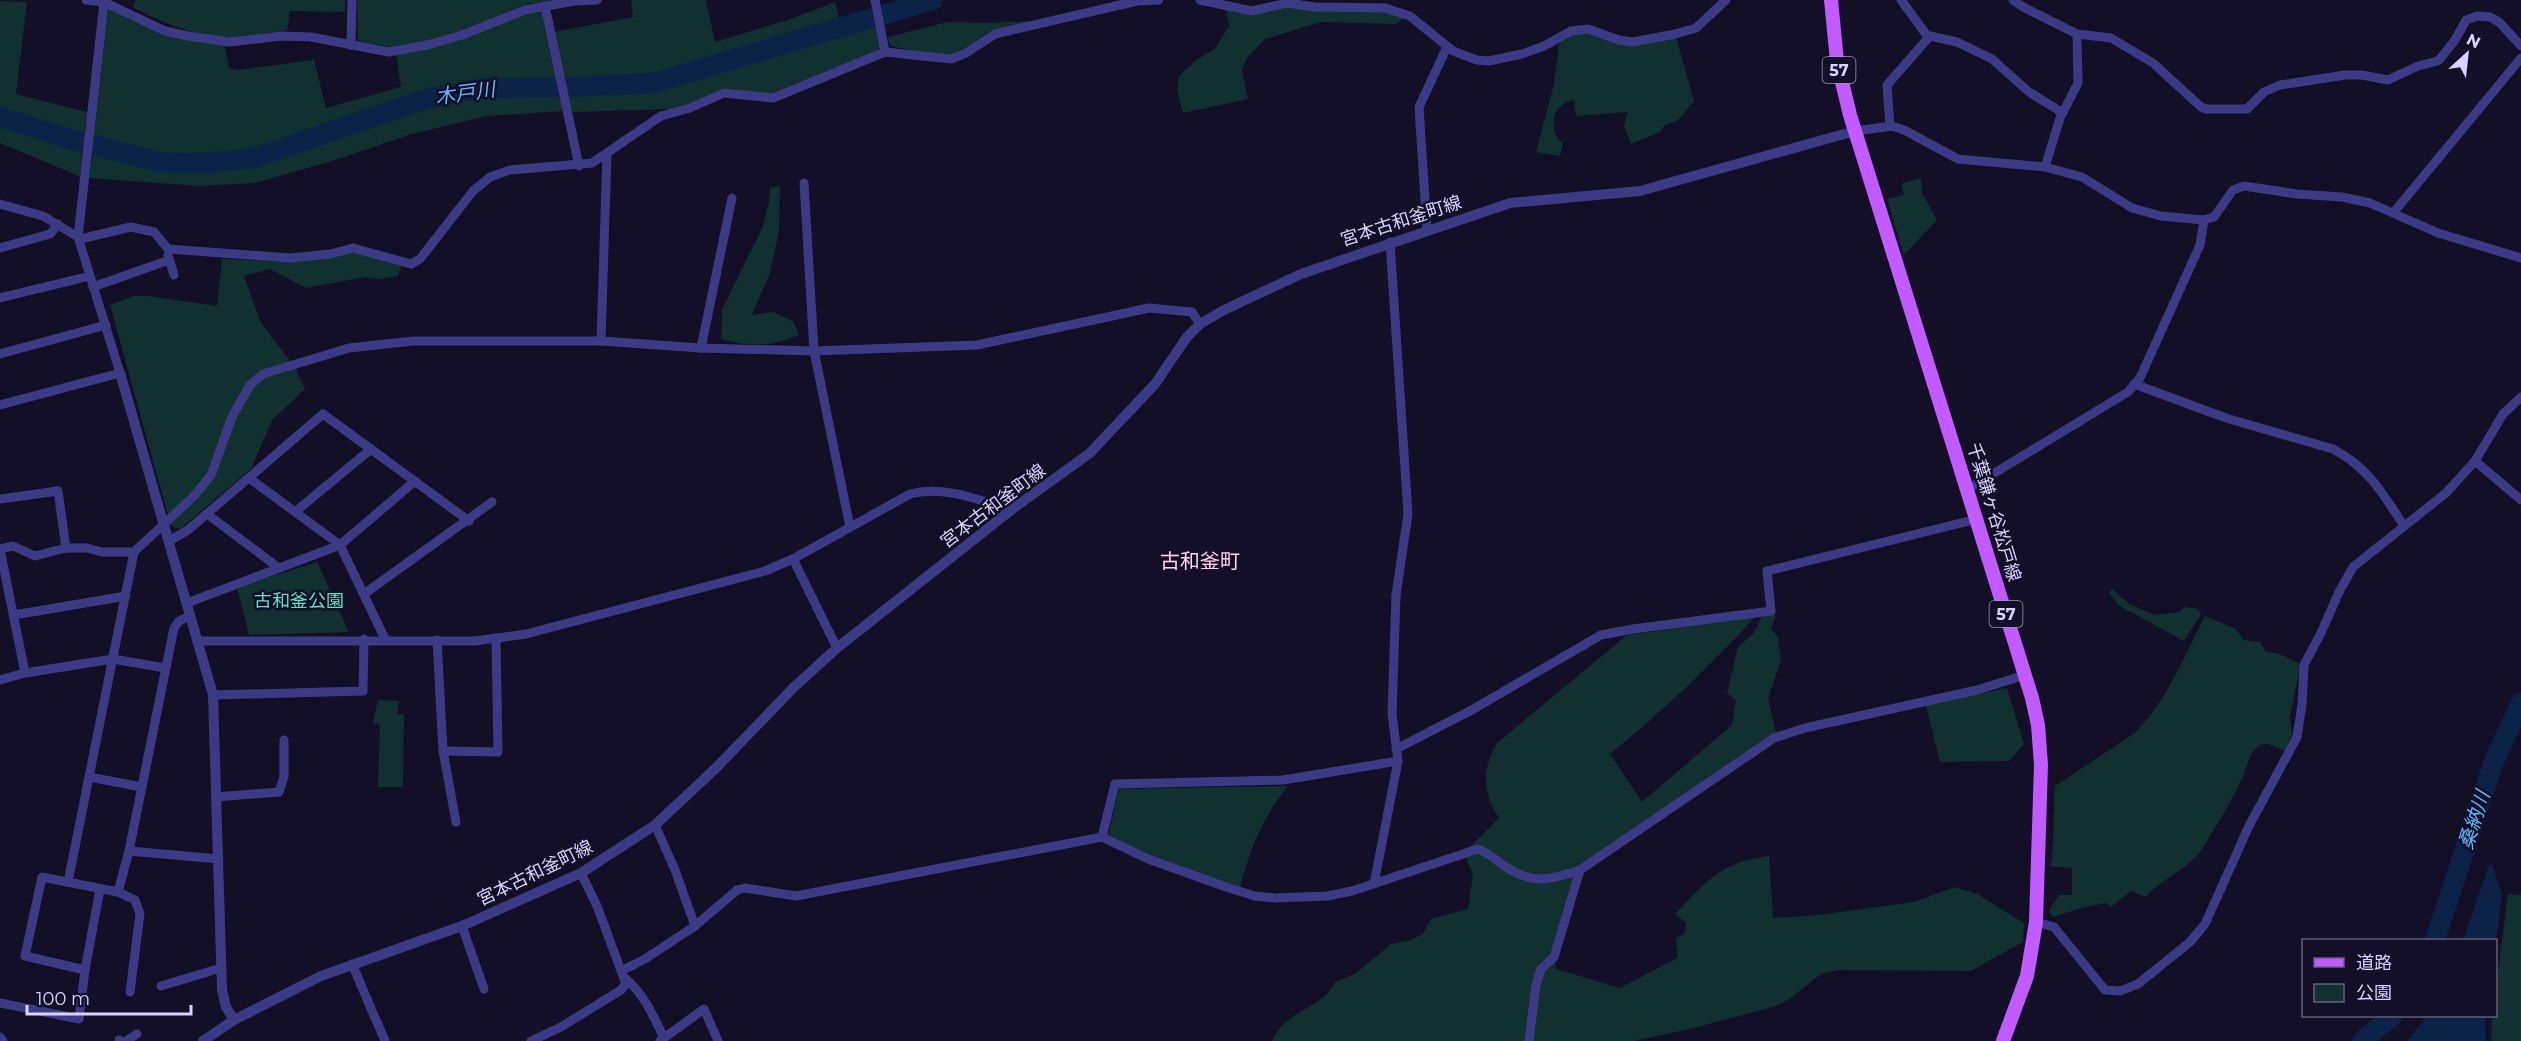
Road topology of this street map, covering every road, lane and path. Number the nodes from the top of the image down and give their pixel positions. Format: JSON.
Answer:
{"nodes":[{"id":1,"x":86,"y":0,"type":"edge"},
{"id":2,"x":352,"y":0,"type":"edge"},
{"id":3,"x":597,"y":0,"type":"edge"},
{"id":4,"x":875,"y":0,"type":"edge"},
{"id":5,"x":1159,"y":0,"type":"edge"},
{"id":6,"x":1200,"y":0,"type":"edge"},
{"id":7,"x":1726,"y":0,"type":"edge"},
{"id":8,"x":1831,"y":0,"type":"edge"},
{"id":9,"x":1901,"y":0,"type":"edge"},
{"id":10,"x":2013,"y":0,"type":"edge"},
{"id":11,"x":104,"y":2,"type":"junction"},
{"id":12,"x":545,"y":6,"type":"junction"},
{"id":13,"x":2077,"y":34,"type":"junction"},
{"id":14,"x":1928,"y":37,"type":"junction"},
{"id":15,"x":351,"y":45,"type":"junction"},
{"id":16,"x":2521,"y":46,"type":"edge"},
{"id":17,"x":1447,"y":47,"type":"junction"},
{"id":18,"x":885,"y":52,"type":"junction"},
{"id":19,"x":2521,"y":58,"type":"edge"},
{"id":20,"x":2063,"y":113,"type":"junction"},
{"id":21,"x":1890,"y":126,"type":"junction"},
{"id":22,"x":1855,"y":131,"type":"junction"},
{"id":23,"x":607,"y":154,"type":"junction"},
{"id":24,"x":579,"y":166,"type":"junction"},
{"id":25,"x":2045,"y":168,"type":"junction"},
{"id":26,"x":804,"y":183,"type":"dead end"},
{"id":27,"x":732,"y":198,"type":"dead end"},
{"id":28,"x":0,"y":204,"type":"edge"},
{"id":29,"x":2394,"y":212,"type":"junction"},
{"id":30,"x":2204,"y":220,"type":"junction"},
{"id":31,"x":58,"y":224,"type":"junction"},
{"id":32,"x":1426,"y":230,"type":"junction"},
{"id":33,"x":79,"y":238,"type":"junction"},
{"id":34,"x":1390,"y":242,"type":"junction"},
{"id":35,"x":0,"y":248,"type":"edge"},
{"id":36,"x":168,"y":249,"type":"junction"},
{"id":37,"x":2521,"y":258,"type":"edge"},
{"id":38,"x":169,"y":260,"type":"junction"},
{"id":39,"x":174,"y":275,"type":"dead end"},
{"id":40,"x":90,"y":276,"type":"junction"},
{"id":41,"x":93,"y":287,"type":"junction"},
{"id":42,"x":0,"y":298,"type":"edge"},
{"id":43,"x":1200,"y":324,"type":"junction"},
{"id":44,"x":105,"y":325,"type":"junction"},
{"id":45,"x":601,"y":340,"type":"junction"},
{"id":46,"x":701,"y":348,"type":"junction"},
{"id":47,"x":813,"y":351,"type":"junction"},
{"id":48,"x":0,"y":354,"type":"edge"},
{"id":49,"x":120,"y":373,"type":"junction"},
{"id":50,"x":2134,"y":384,"type":"junction"},
{"id":51,"x":2521,"y":397,"type":"edge"},
{"id":52,"x":0,"y":405,"type":"edge"},
{"id":53,"x":371,"y":449,"type":"junction"},
{"id":54,"x":2475,"y":461,"type":"junction"},
{"id":55,"x":249,"y":478,"type":"junction"},
{"id":56,"x":415,"y":481,"type":"junction"},
{"id":57,"x":1968,"y":489,"type":"junction"},
{"id":58,"x":0,"y":499,"type":"edge"},
{"id":59,"x":2521,"y":500,"type":"edge"},
{"id":60,"x":492,"y":502,"type":"dead end"},
{"id":61,"x":1011,"y":510,"type":"junction"},
{"id":62,"x":295,"y":512,"type":"junction"},
{"id":63,"x":207,"y":514,"type":"junction"},
{"id":64,"x":1977,"y":519,"type":"junction"},
{"id":65,"x":469,"y":520,"type":"junction"},
{"id":66,"x":164,"y":524,"type":"junction"},
{"id":67,"x":2404,"y":526,"type":"junction"},
{"id":68,"x":850,"y":527,"type":"junction"},
{"id":69,"x":169,"y":541,"type":"junction"},
{"id":70,"x":340,"y":545,"type":"junction"},
{"id":71,"x":66,"y":548,"type":"junction"},
{"id":72,"x":0,"y":549,"type":"edge"},
{"id":73,"x":134,"y":552,"type":"junction"},
{"id":74,"x":793,"y":559,"type":"junction"},
{"id":75,"x":279,"y":568,"type":"junction"},
{"id":76,"x":364,"y":594,"type":"junction"},
{"id":77,"x":126,"y":596,"type":"junction"},
{"id":78,"x":187,"y":603,"type":"junction"},
{"id":79,"x":14,"y":615,"type":"junction"},
{"id":80,"x":190,"y":616,"type":"junction"},
{"id":81,"x":496,"y":638,"type":"junction"},
{"id":82,"x":364,"y":639,"type":"junction"},
{"id":83,"x":385,"y":639,"type":"junction"},
{"id":84,"x":437,"y":640,"type":"junction"},
{"id":85,"x":198,"y":641,"type":"junction"},
{"id":86,"x":837,"y":648,"type":"junction"},
{"id":87,"x":113,"y":659,"type":"junction"},
{"id":88,"x":165,"y":668,"type":"junction"},
{"id":89,"x":25,"y":673,"type":"junction"},
{"id":90,"x":2025,"y":675,"type":"junction"},
{"id":91,"x":0,"y":680,"type":"edge"},
{"id":92,"x":213,"y":695,"type":"junction"},
{"id":93,"x":284,"y":740,"type":"dead end"},
{"id":94,"x":1396,"y":749,"type":"junction"},
{"id":95,"x":443,"y":751,"type":"junction"},
{"id":96,"x":1398,"y":761,"type":"junction"},
{"id":97,"x":89,"y":777,"type":"junction"},
{"id":98,"x":142,"y":787,"type":"junction"},
{"id":99,"x":216,"y":797,"type":"junction"},
{"id":100,"x":456,"y":822,"type":"dead end"},
{"id":101,"x":655,"y":825,"type":"junction"},
{"id":102,"x":1102,"y":837,"type":"junction"},
{"id":103,"x":129,"y":851,"type":"junction"},
{"id":104,"x":219,"y":859,"type":"junction"},
{"id":105,"x":1580,"y":870,"type":"junction"},
{"id":106,"x":581,"y":873,"type":"junction"},
{"id":107,"x":68,"y":882,"type":"junction"},
{"id":108,"x":1374,"y":884,"type":"junction"},
{"id":109,"x":100,"y":889,"type":"junction"},
{"id":110,"x":118,"y":892,"type":"junction"},
{"id":111,"x":2036,"y":922,"type":"junction"},
{"id":112,"x":462,"y":926,"type":"junction"},
{"id":113,"x":694,"y":926,"type":"junction"},
{"id":114,"x":352,"y":964,"type":"junction"},
{"id":115,"x":221,"y":968,"type":"junction"},
{"id":116,"x":85,"y":970,"type":"junction"},
{"id":117,"x":624,"y":975,"type":"junction"},
{"id":118,"x":160,"y":986,"type":"dead end"},
{"id":119,"x":484,"y":989,"type":"dead end"},
{"id":120,"x":130,"y":992,"type":"dead end"},
{"id":121,"x":0,"y":1003,"type":"edge"},
{"id":122,"x":234,"y":1020,"type":"junction"},
{"id":123,"x":137,"y":1034,"type":"dead end"},
{"id":124,"x":2005,"y":1036,"type":"edge"},
{"id":125,"x":0,"y":1037,"type":"edge"},
{"id":126,"x":662,"y":1040,"type":"edge"},
{"id":127,"x":3,"y":1041,"type":"edge"},
{"id":128,"x":121,"y":1041,"type":"edge"},
{"id":129,"x":203,"y":1041,"type":"edge"},
{"id":130,"x":385,"y":1041,"type":"edge"},
{"id":131,"x":531,"y":1041,"type":"edge"},
{"id":132,"x":718,"y":1041,"type":"edge"},
{"id":133,"x":1529,"y":1041,"type":"edge"}],
"edges":[{"from":1,"to":11,"type":"street"},
{"from":2,"to":15,"type":"street"},
{"from":3,"to":12,"type":"street"},
{"from":4,"to":18,"type":"street"},
{"from":5,"to":18,"type":"street"},
{"from":6,"to":17,"type":"street"},
{"from":7,"to":17,"type":"street"},
{"from":8,"to":22,"type":"main road","name":"千葉鎌ヶ谷松戸線","number":"57"},
{"from":9,"to":14,"type":"street"},
{"from":10,"to":13,"type":"street"},
{"from":11,"to":15,"type":"street"},
{"from":11,"to":33,"type":"street"},
{"from":12,"to":15,"type":"street"},
{"from":12,"to":24,"type":"street"},
{"from":13,"to":16,"type":"street"},
{"from":13,"to":20,"type":"street"},
{"from":14,"to":20,"type":"street"},
{"from":14,"to":21,"type":"street"},
{"from":17,"to":32,"type":"street"},
{"from":18,"to":23,"type":"street"},
{"from":19,"to":29,"type":"street"},
{"from":20,"to":25,"type":"street"},
{"from":21,"to":22,"type":"street"},
{"from":21,"to":25,"type":"street"},
{"from":22,"to":32,"type":"street","name":"宮本古和釜町線"},
{"from":22,"to":57,"type":"main road","name":"千葉鎌ヶ谷松戸線","number":"57"},
{"from":23,"to":24,"type":"street"},
{"from":23,"to":45,"type":"street"},
{"from":24,"to":36,"type":"street"},
{"from":25,"to":30,"type":"street"},
{"from":26,"to":47,"type":"street"},
{"from":27,"to":46,"type":"street"},
{"from":28,"to":31,"type":"street"},
{"from":29,"to":30,"type":"street"},
{"from":29,"to":37,"type":"street"},
{"from":30,"to":50,"type":"street"},
{"from":31,"to":33,"type":"street"},
{"from":31,"to":35,"type":"street"},
{"from":32,"to":34,"type":"street","name":"宮本古和釜町線"},
{"from":33,"to":36,"type":"street"},
{"from":33,"to":40,"type":"street"},
{"from":34,"to":43,"type":"street","name":"宮本古和釜町線"},
{"from":34,"to":94,"type":"street"},
{"from":36,"to":38,"type":"street"},
{"from":38,"to":39,"type":"street"},
{"from":38,"to":41,"type":"street"},
{"from":40,"to":41,"type":"street"},
{"from":40,"to":42,"type":"street"},
{"from":41,"to":44,"type":"street"},
{"from":43,"to":47,"type":"street"},
{"from":43,"to":61,"type":"street","name":"宮本古和釜町線"},
{"from":44,"to":48,"type":"street"},
{"from":44,"to":49,"type":"street"},
{"from":45,"to":46,"type":"street"},
{"from":45,"to":66,"type":"street"},
{"from":46,"to":47,"type":"street"},
{"from":47,"to":68,"type":"street"},
{"from":49,"to":52,"type":"street"},
{"from":49,"to":66,"type":"street"},
{"from":50,"to":57,"type":"street"},
{"from":50,"to":67,"type":"street"},
{"from":51,"to":54,"type":"street"},
{"from":53,"to":55,"type":"street"},
{"from":53,"to":56,"type":"street"},
{"from":53,"to":62,"type":"street"},
{"from":54,"to":59,"type":"street"},
{"from":54,"to":67,"type":"street"},
{"from":55,"to":62,"type":"street"},
{"from":55,"to":63,"type":"street"},
{"from":56,"to":65,"type":"street"},
{"from":56,"to":70,"type":"street"},
{"from":57,"to":64,"type":"main road","name":"千葉鎌ヶ谷松戸線","number":"57"},
{"from":58,"to":71,"type":"street"},
{"from":60,"to":65,"type":"street"},
{"from":61,"to":68,"type":"street"},
{"from":61,"to":86,"type":"street","name":"宮本古和釜町線"},
{"from":62,"to":70,"type":"street"},
{"from":63,"to":69,"type":"street"},
{"from":63,"to":75,"type":"street"},
{"from":64,"to":90,"type":"main road","name":"千葉鎌ヶ谷松戸線","number":"57"},
{"from":64,"to":94,"type":"street"},
{"from":65,"to":76,"type":"street"},
{"from":66,"to":69,"type":"street"},
{"from":66,"to":73,"type":"street"},
{"from":67,"to":111,"type":"street"},
{"from":68,"to":74,"type":"street"},
{"from":69,"to":78,"type":"street"},
{"from":70,"to":75,"type":"street"},
{"from":70,"to":76,"type":"street"},
{"from":71,"to":72,"type":"street"},
{"from":71,"to":73,"type":"street"},
{"from":72,"to":79,"type":"street"},
{"from":73,"to":77,"type":"street"},
{"from":74,"to":81,"type":"street"},
{"from":74,"to":86,"type":"street"},
{"from":75,"to":78,"type":"street"},
{"from":76,"to":83,"type":"street"},
{"from":77,"to":79,"type":"street"},
{"from":77,"to":87,"type":"street"},
{"from":78,"to":80,"type":"street"},
{"from":79,"to":89,"type":"street"},
{"from":80,"to":85,"type":"street"},
{"from":80,"to":88,"type":"street"},
{"from":81,"to":84,"type":"street"},
{"from":81,"to":95,"type":"street"},
{"from":82,"to":83,"type":"street"},
{"from":82,"to":85,"type":"street"},
{"from":82,"to":92,"type":"street"},
{"from":83,"to":84,"type":"street"},
{"from":84,"to":95,"type":"street"},
{"from":85,"to":92,"type":"street"},
{"from":86,"to":101,"type":"street","name":"宮本古和釜町線"},
{"from":87,"to":88,"type":"street"},
{"from":87,"to":89,"type":"street"},
{"from":87,"to":97,"type":"street"},
{"from":88,"to":98,"type":"street"},
{"from":89,"to":91,"type":"street"},
{"from":90,"to":105,"type":"street"},
{"from":90,"to":111,"type":"main road","name":"千葉鎌ヶ谷松戸線","number":"57"},
{"from":92,"to":99,"type":"street"},
{"from":93,"to":99,"type":"street"},
{"from":94,"to":96,"type":"street"},
{"from":95,"to":100,"type":"street"},
{"from":96,"to":102,"type":"street"},
{"from":96,"to":108,"type":"street"},
{"from":97,"to":98,"type":"street"},
{"from":97,"to":107,"type":"street"},
{"from":98,"to":103,"type":"street"},
{"from":99,"to":104,"type":"street"},
{"from":101,"to":106,"type":"street","name":"宮本古和釜町線"},
{"from":101,"to":113,"type":"street"},
{"from":102,"to":108,"type":"street"},
{"from":102,"to":113,"type":"street"},
{"from":103,"to":104,"type":"street"},
{"from":103,"to":110,"type":"street"},
{"from":104,"to":115,"type":"street"},
{"from":105,"to":108,"type":"street"},
{"from":105,"to":133,"type":"street"},
{"from":106,"to":112,"type":"street","name":"宮本古和釜町線"},
{"from":106,"to":117,"type":"street"},
{"from":107,"to":109,"type":"street"},
{"from":107,"to":116,"type":"street"},
{"from":109,"to":110,"type":"street"},
{"from":109,"to":116,"type":"street"},
{"from":110,"to":120,"type":"street"},
{"from":111,"to":124,"type":"main road","name":"千葉鎌ヶ谷松戸線","number":"57"},
{"from":112,"to":114,"type":"street","name":"宮本古和釜町線"},
{"from":112,"to":119,"type":"street"},
{"from":113,"to":117,"type":"street"},
{"from":114,"to":122,"type":"street","name":"宮本古和釜町線"},
{"from":114,"to":130,"type":"street"},
{"from":115,"to":118,"type":"street"},
{"from":115,"to":122,"type":"street"},
{"from":116,"to":121,"type":"street"},
{"from":117,"to":126,"type":"street"},
{"from":117,"to":131,"type":"street"},
{"from":122,"to":129,"type":"street","name":"宮本古和釜町線"},
{"from":123,"to":128,"type":"street"},
{"from":125,"to":127,"type":"street"},
{"from":126,"to":132,"type":"street"}]}
